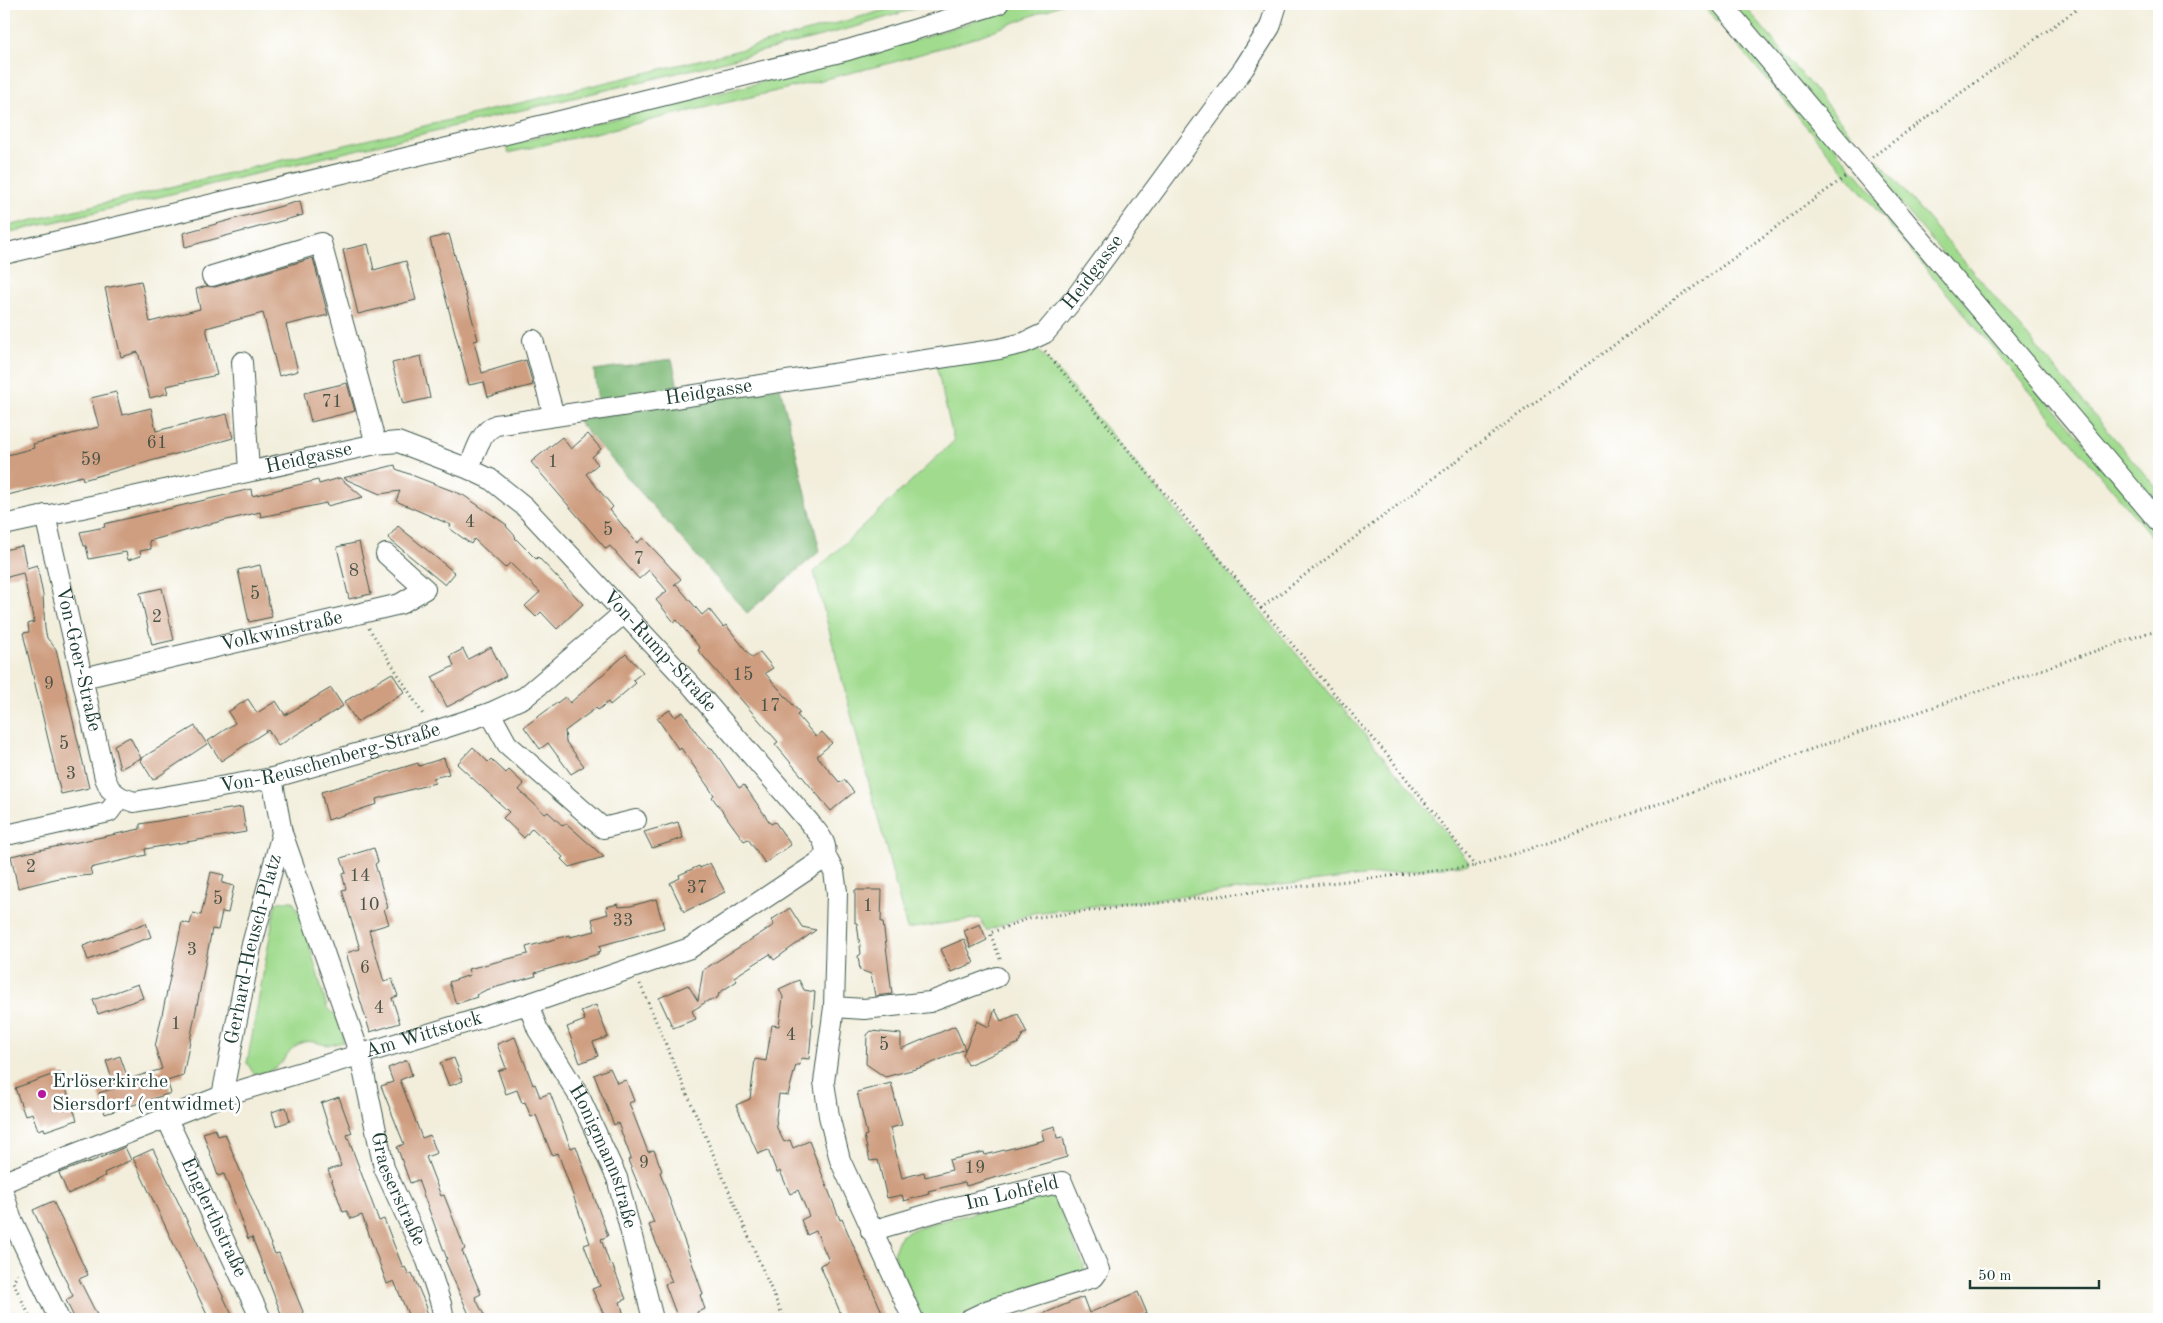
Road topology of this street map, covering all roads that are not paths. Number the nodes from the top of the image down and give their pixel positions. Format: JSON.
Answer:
{"nodes":[{"id":1,"x":1277,"y":4,"type":"edge"},
{"id":2,"x":1722,"y":4,"type":"edge"},
{"id":3,"x":989,"y":5,"type":"edge"},
{"id":4,"x":4,"y":254,"type":"edge"},
{"id":5,"x":212,"y":276,"type":"dead end"},
{"id":6,"x":533,"y":340,"type":"dead end"},
{"id":7,"x":242,"y":362,"type":"dead end"},
{"id":8,"x":554,"y":416,"type":"junction"},
{"id":9,"x":376,"y":444,"type":"junction"},
{"id":10,"x":469,"y":469,"type":"junction"},
{"id":11,"x":249,"y":471,"type":"junction"},
{"id":12,"x":45,"y":515,"type":"junction"},
{"id":13,"x":2159,"y":522,"type":"edge"},
{"id":14,"x":4,"y":525,"type":"edge"},
{"id":15,"x":386,"y":554,"type":"dead end"},
{"id":16,"x":624,"y":613,"type":"junction"},
{"id":17,"x":83,"y":678,"type":"junction"},
{"id":18,"x":490,"y":713,"type":"junction"},
{"id":19,"x":272,"y":778,"type":"junction"},
{"id":20,"x":120,"y":797,"type":"junction"},
{"id":21,"x":636,"y":820,"type":"dead end"},
{"id":22,"x":282,"y":832,"type":"junction"},
{"id":23,"x":11,"y":834,"type":"dead end"},
{"id":24,"x":825,"y":854,"type":"junction"},
{"id":25,"x":997,"y":977,"type":"road end"},
{"id":26,"x":528,"y":1004,"type":"junction"},
{"id":27,"x":834,"y":1007,"type":"junction"},
{"id":28,"x":360,"y":1055,"type":"junction"},
{"id":29,"x":222,"y":1096,"type":"junction"},
{"id":30,"x":166,"y":1117,"type":"junction"},
{"id":31,"x":4,"y":1182,"type":"edge"},
{"id":32,"x":4,"y":1194,"type":"edge"},
{"id":33,"x":871,"y":1231,"type":"junction"},
{"id":34,"x":59,"y":1319,"type":"edge"},
{"id":35,"x":261,"y":1319,"type":"edge"},
{"id":36,"x":444,"y":1319,"type":"edge"},
{"id":37,"x":653,"y":1319,"type":"edge"},
{"id":38,"x":913,"y":1319,"type":"edge"},
{"id":39,"x":970,"y":1319,"type":"edge"}],
"edges":[{"from":1,"to":8,"type":"street","name":"Heidgasse"},
{"from":2,"to":13,"type":"street"},
{"from":3,"to":4,"type":"street"},
{"from":5,"to":9,"type":"street"},
{"from":6,"to":8,"type":"street"},
{"from":7,"to":11,"type":"street"},
{"from":8,"to":10,"type":"street","name":"Heidgasse"},
{"from":9,"to":10,"type":"street","name":"Heidgasse"},
{"from":9,"to":11,"type":"street","name":"Heidgasse"},
{"from":10,"to":16,"type":"street","name":"Von-Rump-Straße"},
{"from":11,"to":12,"type":"street","name":"Heidgasse"},
{"from":12,"to":14,"type":"street","name":"Heidgasse"},
{"from":12,"to":17,"type":"street","name":"Von-Goer-Straße"},
{"from":15,"to":17,"type":"street","name":"Volkwinstraße"},
{"from":16,"to":18,"type":"street","name":"Von-Reuschenberg-Straße"},
{"from":16,"to":24,"type":"street","name":"Von-Rump-Straße"},
{"from":17,"to":20,"type":"street","name":"Von-Goer-Straße"},
{"from":18,"to":19,"type":"street","name":"Von-Reuschenberg-Straße"},
{"from":18,"to":21,"type":"street"},
{"from":19,"to":20,"type":"street","name":"Von-Reuschenberg-Straße"},
{"from":19,"to":22,"type":"street","name":"Gerhard-Heusch-Platz"},
{"from":20,"to":23,"type":"street"},
{"from":22,"to":28,"type":"street","name":"Gerhard-Heusch-Platz"},
{"from":22,"to":29,"type":"street","name":"Gerhard-Heusch-Platz"},
{"from":24,"to":26,"type":"street","name":"Am Wittstock"},
{"from":24,"to":27,"type":"street"},
{"from":25,"to":27,"type":"street"},
{"from":26,"to":28,"type":"street","name":"Am Wittstock"},
{"from":26,"to":37,"type":"street","name":"Honigmannstraße"},
{"from":27,"to":33,"type":"street"},
{"from":28,"to":29,"type":"street","name":"Am Wittstock"},
{"from":28,"to":36,"type":"street","name":"Graeserstraße"},
{"from":29,"to":30,"type":"street","name":"Am Wittstock"},
{"from":30,"to":31,"type":"street","name":"Am Wittstock"},
{"from":30,"to":35,"type":"street","name":"Englerthstraße"},
{"from":32,"to":34,"type":"street"},
{"from":33,"to":38,"type":"street"},
{"from":33,"to":39,"type":"street","name":"Im Lohfeld"}]}
